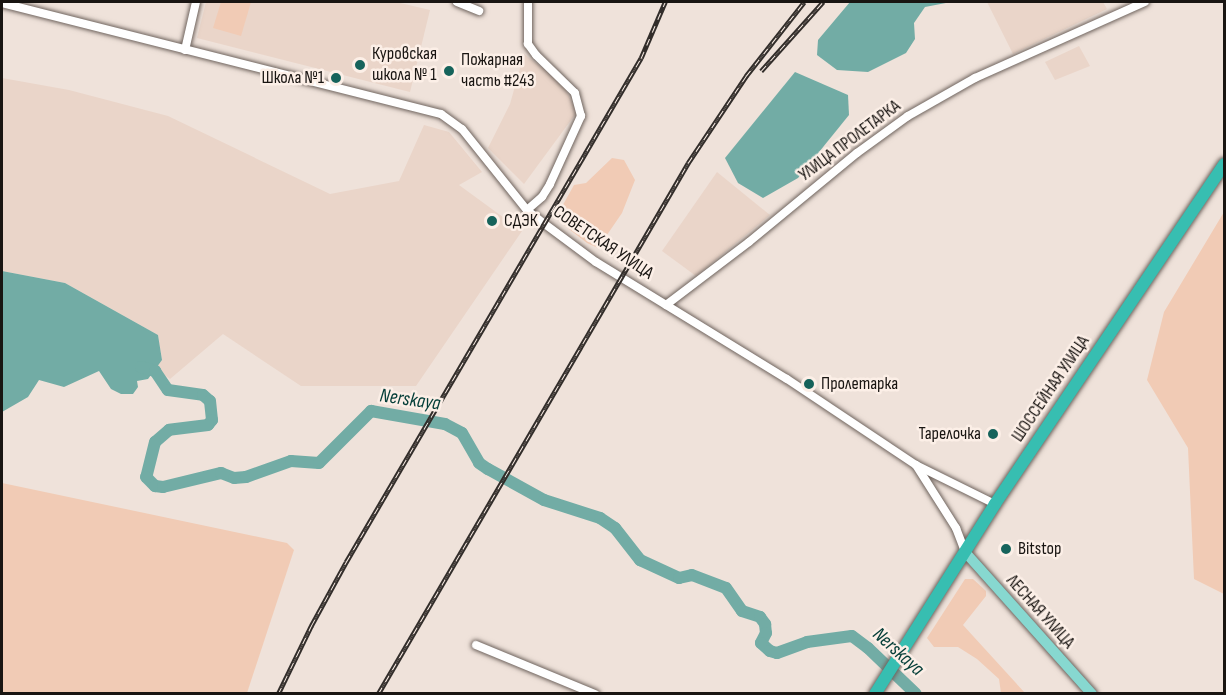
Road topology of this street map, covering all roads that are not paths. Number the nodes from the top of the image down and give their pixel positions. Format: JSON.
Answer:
{"nodes":[{"id":1,"x":196,"y":2,"type":"edge"},
{"id":2,"x":457,"y":2,"type":"edge"},
{"id":3,"x":528,"y":2,"type":"edge"},
{"id":4,"x":1145,"y":2,"type":"edge"},
{"id":5,"x":2,"y":3,"type":"edge"},
{"id":6,"x":479,"y":11,"type":"dead end"},
{"id":7,"x":185,"y":50,"type":"junction"},
{"id":8,"x":1224,"y":164,"type":"edge"},
{"id":9,"x":527,"y":210,"type":"junction"},
{"id":10,"x":666,"y":305,"type":"junction"},
{"id":11,"x":916,"y":465,"type":"junction"},
{"id":12,"x":995,"y":504,"type":"junction"},
{"id":13,"x":965,"y":552,"type":"junction"},
{"id":14,"x":476,"y":645,"type":"dead end"},
{"id":15,"x":595,"y":693,"type":"edge"},
{"id":16,"x":875,"y":693,"type":"edge"},
{"id":17,"x":1092,"y":693,"type":"edge"}],
"edges":[{"from":1,"to":7,"type":"street"},
{"from":2,"to":6,"type":"street"},
{"from":3,"to":9,"type":"street"},
{"from":4,"to":10,"type":"street","name":"УЛИЦА ПРОЛЕТАРКА"},
{"from":5,"to":7,"type":"street","name":"СОВЕТСКАЯ УЛИЦА"},
{"from":7,"to":9,"type":"street","name":"СОВЕТСКАЯ УЛИЦА"},
{"from":8,"to":12,"type":"highway","name":"ШОССЕЙНАЯ УЛИЦА"},
{"from":9,"to":10,"type":"street","name":"СОВЕТСКАЯ УЛИЦА"},
{"from":10,"to":11,"type":"street","name":"СОВЕТСКАЯ УЛИЦА"},
{"from":11,"to":12,"type":"street"},
{"from":11,"to":13,"type":"street","name":"СОВЕТСКАЯ УЛИЦА"},
{"from":12,"to":13,"type":"highway","name":"ШОССЕЙНАЯ УЛИЦА"},
{"from":13,"to":16,"type":"highway","name":"ШОССЕЙНАЯ УЛИЦА"},
{"from":13,"to":17,"type":"main road","name":"ЛЕСНАЯ УЛИЦА"},
{"from":14,"to":15,"type":"street"}]}
